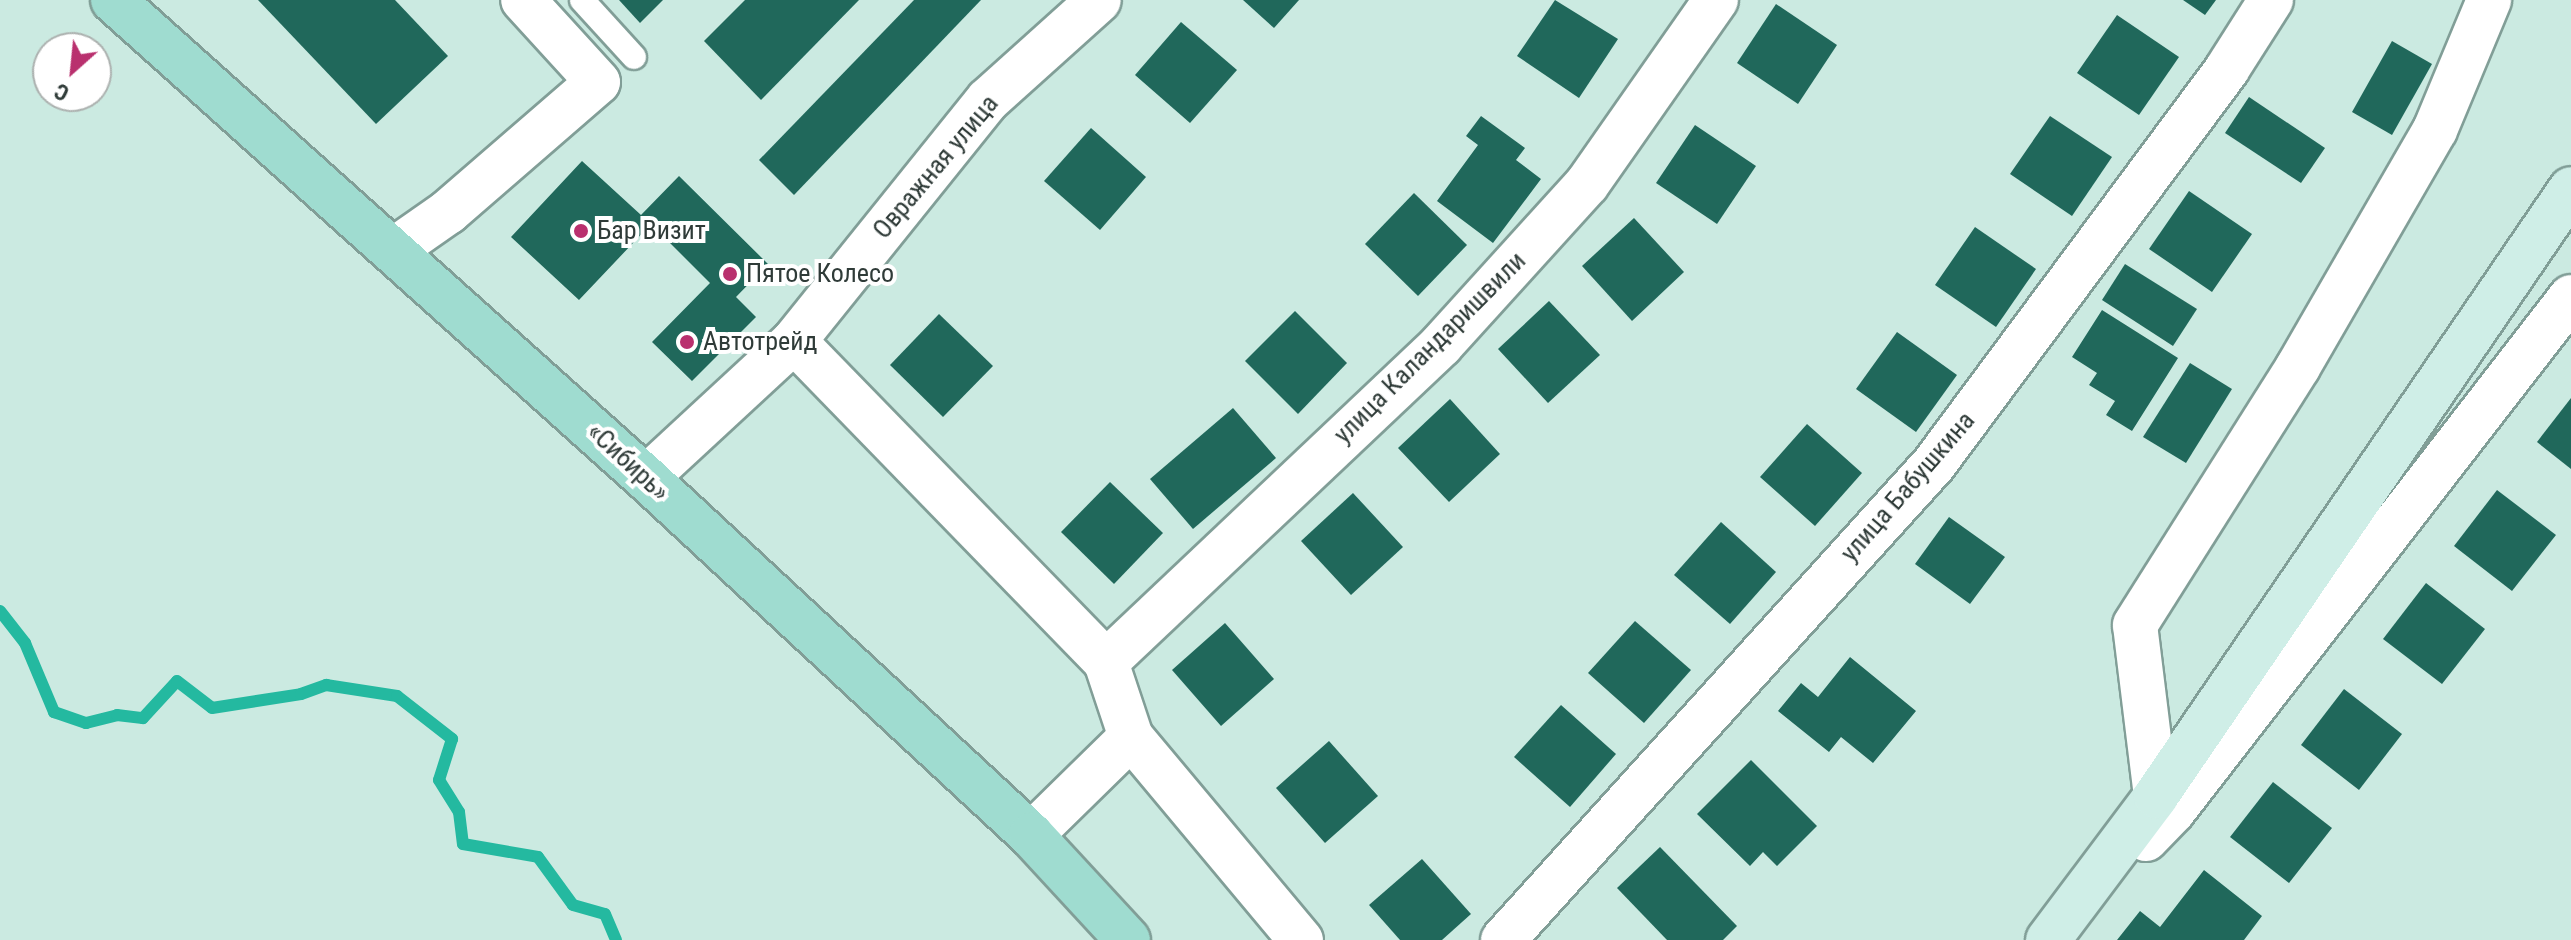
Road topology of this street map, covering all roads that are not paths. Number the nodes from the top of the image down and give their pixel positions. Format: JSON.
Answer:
{"nodes":[{"id":1,"x":113,"y":0,"type":"edge"},
{"id":2,"x":523,"y":0,"type":"edge"},
{"id":3,"x":582,"y":0,"type":"edge"},
{"id":4,"x":1099,"y":0,"type":"edge"},
{"id":5,"x":1716,"y":0,"type":"edge"},
{"id":6,"x":2271,"y":0,"type":"edge"},
{"id":7,"x":2489,"y":0,"type":"edge"},
{"id":8,"x":634,"y":57,"type":"dead end"},
{"id":9,"x":2571,"y":189,"type":"edge"},
{"id":10,"x":395,"y":249,"type":"junction"},
{"id":11,"x":2571,"y":297,"type":"edge"},
{"id":12,"x":794,"y":341,"type":"junction"},
{"id":13,"x":646,"y":478,"type":"junction"},
{"id":14,"x":1106,"y":662,"type":"junction"},
{"id":15,"x":1131,"y":737,"type":"junction"},
{"id":16,"x":2156,"y":796,"type":"junction"},
{"id":17,"x":1031,"y":835,"type":"junction"},
{"id":18,"x":2049,"y":939,"type":"edge"},
{"id":19,"x":1128,"y":940,"type":"edge"},
{"id":20,"x":1301,"y":940,"type":"edge"},
{"id":21,"x":1503,"y":940,"type":"edge"}],
"edges":[{"from":1,"to":10,"type":"main road","name":"«Сибирь»"},
{"from":2,"to":10,"type":"street"},
{"from":3,"to":8,"type":"lane"},
{"from":4,"to":12,"type":"street","name":"Овражная улица"},
{"from":5,"to":14,"type":"street","name":"улица Каландаришвили"},
{"from":6,"to":21,"type":"street","name":"улица Бабушкина"},
{"from":7,"to":16,"type":"street"},
{"from":9,"to":16,"type":"street"},
{"from":10,"to":13,"type":"main road","name":"«Сибирь»"},
{"from":11,"to":18,"type":"street"},
{"from":12,"to":13,"type":"street","name":"Овражная улица"},
{"from":12,"to":14,"type":"street"},
{"from":13,"to":17,"type":"main road","name":"«Сибирь»"},
{"from":14,"to":15,"type":"street"},
{"from":15,"to":17,"type":"street"},
{"from":15,"to":20,"type":"street"},
{"from":16,"to":18,"type":"street"},
{"from":17,"to":19,"type":"main road","name":"«Сибирь»"}]}
